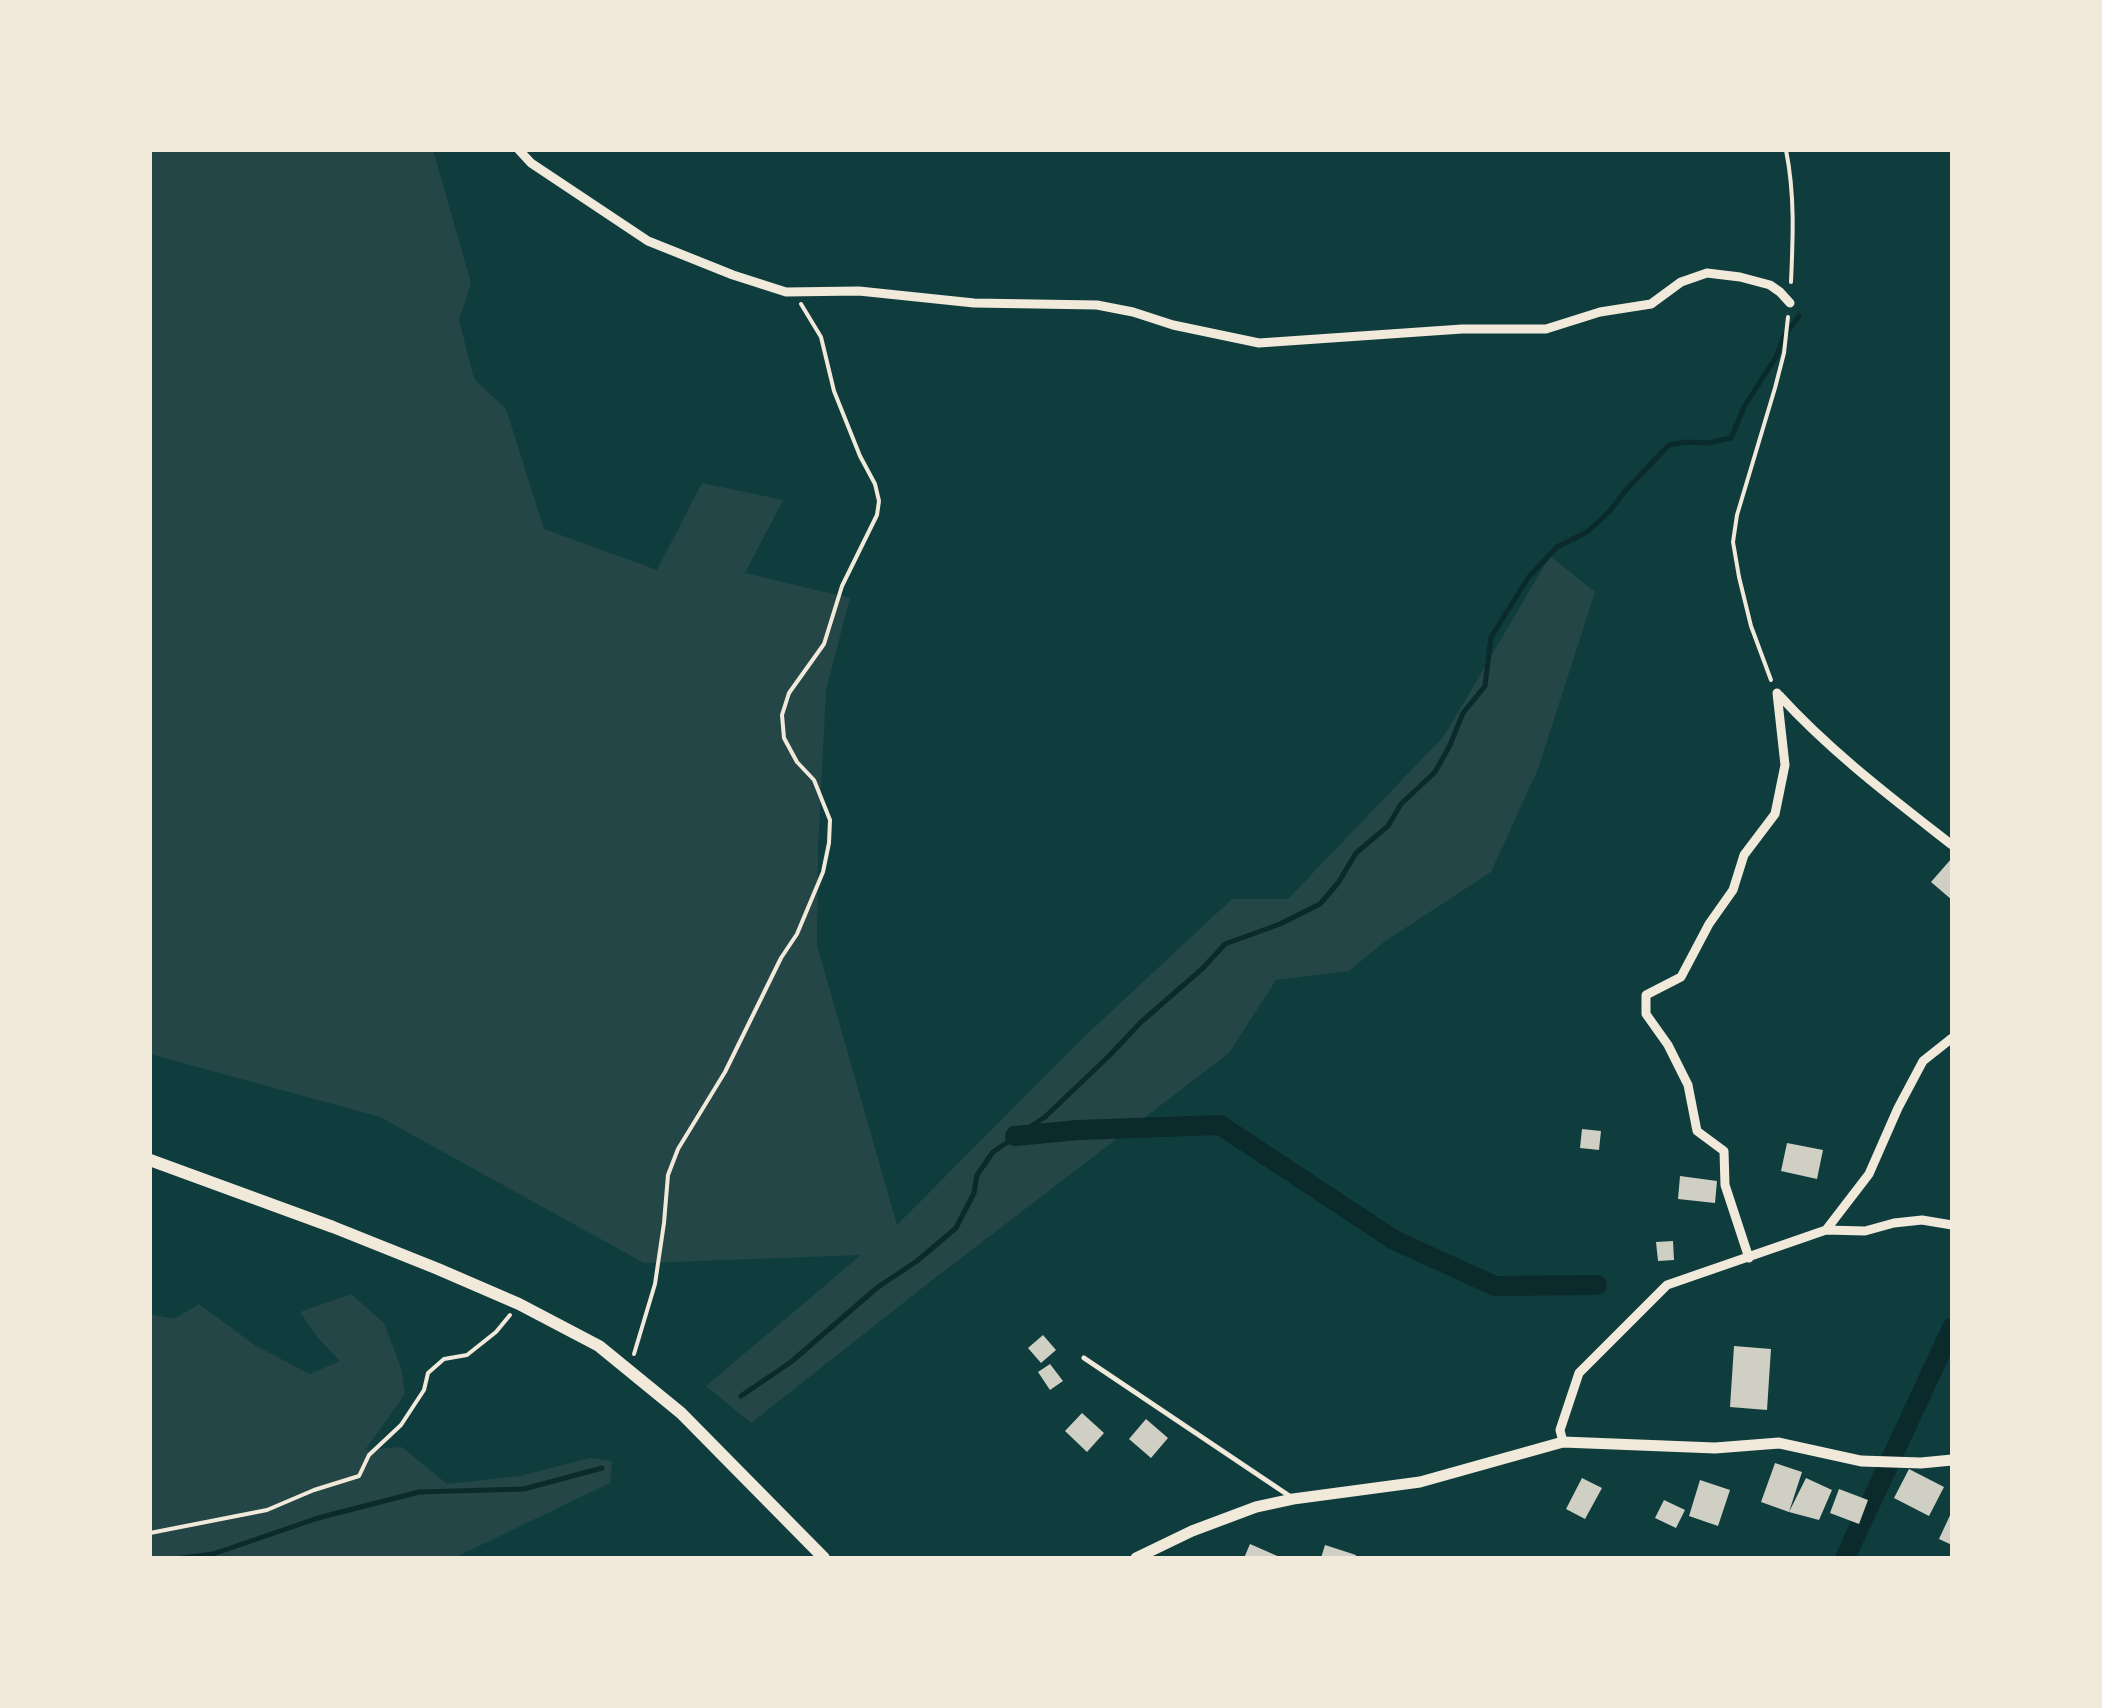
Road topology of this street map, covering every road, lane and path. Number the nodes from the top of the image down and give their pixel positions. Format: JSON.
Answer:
{"nodes":[{"id":1,"x":519,"y":150,"type":"edge"},
{"id":2,"x":1786,"y":150,"type":"edge"},
{"id":3,"x":786,"y":292,"type":"junction"},
{"id":4,"x":1790,"y":303,"type":"junction"},
{"id":5,"x":1777,"y":693,"type":"junction"},
{"id":6,"x":1952,"y":846,"type":"edge"},
{"id":7,"x":1949,"y":1045,"type":"edge"},
{"id":8,"x":150,"y":1160,"type":"edge"},
{"id":9,"x":1952,"y":1225,"type":"edge"},
{"id":10,"x":1826,"y":1230,"type":"junction"},
{"id":11,"x":1748,"y":1258,"type":"junction"},
{"id":12,"x":519,"y":1304,"type":"junction"},
{"id":13,"x":1084,"y":1358,"type":"dead end"},
{"id":14,"x":629,"y":1369,"type":"junction"},
{"id":15,"x":1563,"y":1442,"type":"junction"},
{"id":16,"x":1952,"y":1460,"type":"edge"},
{"id":17,"x":1293,"y":1499,"type":"junction"},
{"id":18,"x":150,"y":1533,"type":"edge"},
{"id":19,"x":824,"y":1558,"type":"edge"},
{"id":20,"x":1136,"y":1558,"type":"edge"}],
"edges":[{"from":1,"to":3,"type":"street"},
{"from":2,"to":4,"type":"path"},
{"from":3,"to":4,"type":"street"},
{"from":3,"to":14,"type":"path"},
{"from":4,"to":5,"type":"path"},
{"from":5,"to":6,"type":"street"},
{"from":5,"to":11,"type":"street"},
{"from":7,"to":10,"type":"street"},
{"from":8,"to":12,"type":"main road"},
{"from":9,"to":10,"type":"street"},
{"from":10,"to":11,"type":"street"},
{"from":11,"to":15,"type":"street"},
{"from":12,"to":14,"type":"main road"},
{"from":12,"to":18,"type":"path"},
{"from":13,"to":17,"type":"lane"},
{"from":14,"to":19,"type":"main road"},
{"from":15,"to":16,"type":"street"},
{"from":15,"to":17,"type":"street"},
{"from":17,"to":20,"type":"street"}]}
